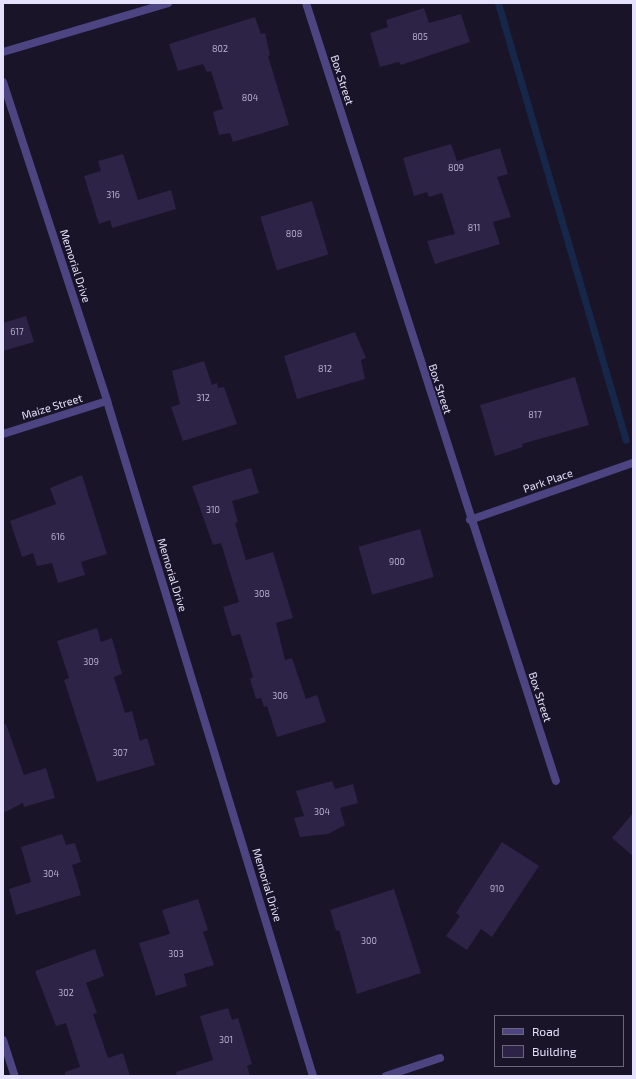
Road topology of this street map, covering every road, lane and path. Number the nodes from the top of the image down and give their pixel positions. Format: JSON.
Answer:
{"nodes":[{"id":1,"x":168,"y":3,"type":"edge"},
{"id":2,"x":306,"y":3,"type":"edge"},
{"id":3,"x":3,"y":52,"type":"edge"},
{"id":4,"x":3,"y":82,"type":"edge"},
{"id":5,"x":108,"y":401,"type":"junction"},
{"id":6,"x":3,"y":434,"type":"edge"},
{"id":7,"x":633,"y":463,"type":"edge"},
{"id":8,"x":470,"y":520,"type":"junction"},
{"id":9,"x":556,"y":781,"type":"dead end"},
{"id":10,"x":3,"y":1040,"type":"edge"},
{"id":11,"x":440,"y":1058,"type":"dead end"},
{"id":12,"x":15,"y":1076,"type":"edge"},
{"id":13,"x":313,"y":1076,"type":"edge"},
{"id":14,"x":386,"y":1076,"type":"edge"}],
"edges":[{"from":1,"to":3,"type":"street"},
{"from":2,"to":8,"type":"street","name":"Box Street"},
{"from":4,"to":5,"type":"street","name":"Memorial Drive"},
{"from":5,"to":6,"type":"street","name":"Maize Street"},
{"from":5,"to":13,"type":"street","name":"Memorial Drive"},
{"from":7,"to":8,"type":"street","name":"Park Place"},
{"from":8,"to":9,"type":"street","name":"Box Street"},
{"from":10,"to":12,"type":"street"},
{"from":11,"to":14,"type":"street"}]}
